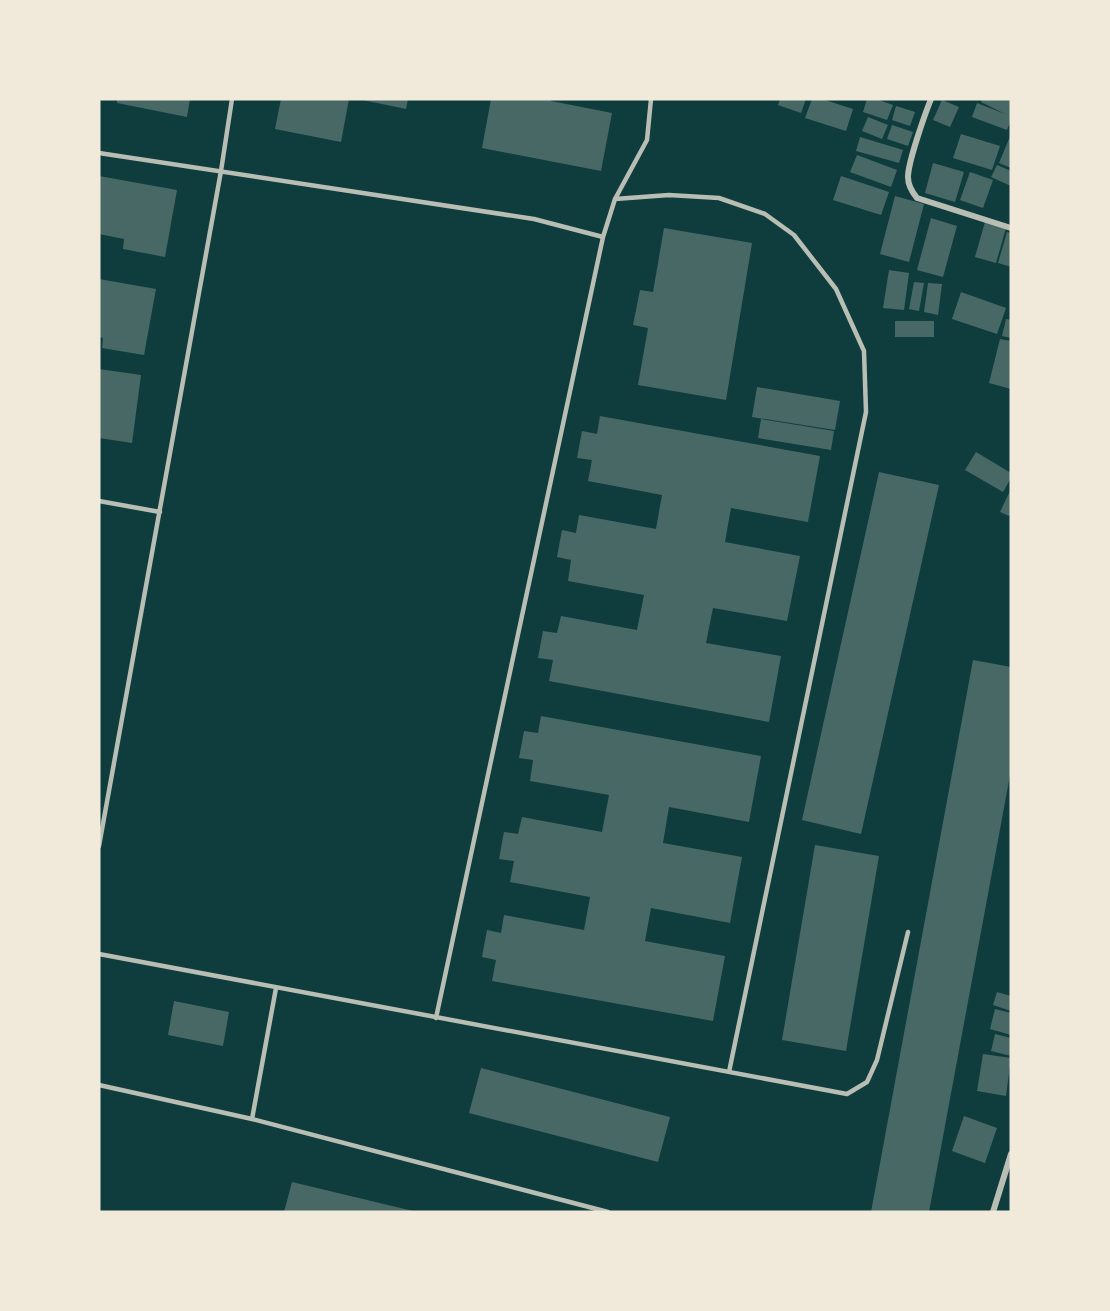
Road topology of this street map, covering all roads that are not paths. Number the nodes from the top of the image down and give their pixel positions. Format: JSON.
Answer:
{"nodes":[{"id":1,"x":232,"y":99,"type":"edge"},
{"id":2,"x":651,"y":99,"type":"edge"},
{"id":3,"x":932,"y":99,"type":"edge"},
{"id":4,"x":99,"y":153,"type":"edge"},
{"id":5,"x":221,"y":171,"type":"junction"},
{"id":6,"x":615,"y":199,"type":"junction"},
{"id":7,"x":1011,"y":228,"type":"edge"},
{"id":8,"x":603,"y":237,"type":"junction"},
{"id":9,"x":99,"y":501,"type":"edge"},
{"id":10,"x":160,"y":512,"type":"junction"},
{"id":11,"x":99,"y":846,"type":"edge"},
{"id":12,"x":908,"y":932,"type":"dead end"},
{"id":13,"x":99,"y":954,"type":"edge"},
{"id":14,"x":276,"y":988,"type":"junction"},
{"id":15,"x":436,"y":1018,"type":"junction"},
{"id":16,"x":729,"y":1072,"type":"junction"},
{"id":17,"x":99,"y":1085,"type":"edge"},
{"id":18,"x":252,"y":1119,"type":"junction"},
{"id":19,"x":1011,"y":1154,"type":"edge"},
{"id":20,"x":608,"y":1212,"type":"edge"},
{"id":21,"x":993,"y":1212,"type":"edge"}],
"edges":[{"from":1,"to":5,"type":"lane"},
{"from":2,"to":6,"type":"lane"},
{"from":3,"to":7,"type":"street"},
{"from":4,"to":5,"type":"lane"},
{"from":5,"to":8,"type":"lane"},
{"from":5,"to":10,"type":"lane"},
{"from":6,"to":8,"type":"lane"},
{"from":6,"to":16,"type":"lane"},
{"from":8,"to":15,"type":"lane"},
{"from":9,"to":10,"type":"lane"},
{"from":10,"to":11,"type":"lane"},
{"from":12,"to":16,"type":"lane"},
{"from":13,"to":14,"type":"lane"},
{"from":14,"to":15,"type":"lane"},
{"from":14,"to":18,"type":"lane"},
{"from":15,"to":16,"type":"lane"},
{"from":17,"to":18,"type":"lane"},
{"from":18,"to":20,"type":"lane"},
{"from":19,"to":21,"type":"street"}]}
